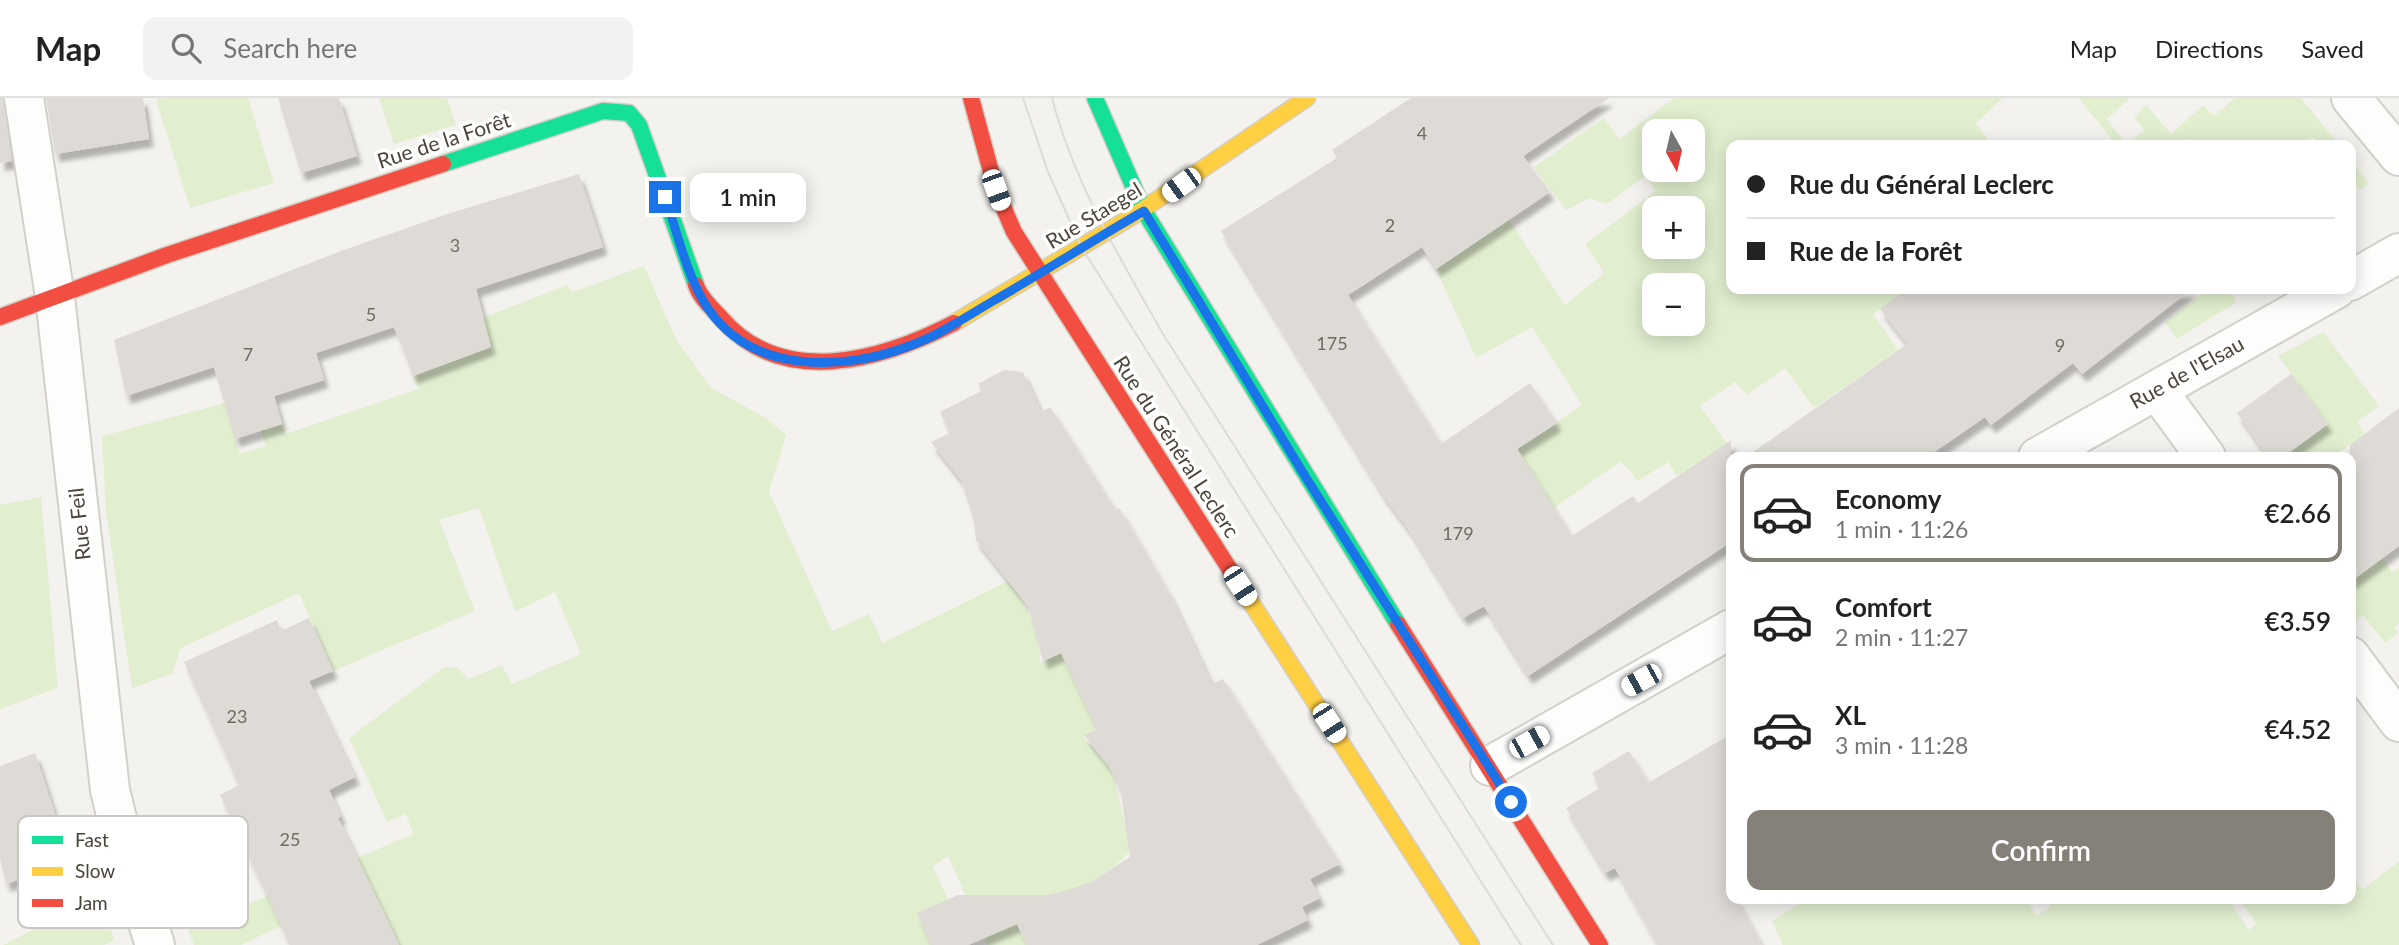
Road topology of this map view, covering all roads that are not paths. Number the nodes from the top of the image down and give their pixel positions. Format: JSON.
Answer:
{"nodes":[{"id":1,"x":24,"y":98,"type":"edge"},
{"id":2,"x":971,"y":98,"type":"edge"},
{"id":3,"x":1095,"y":98,"type":"edge"},
{"id":4,"x":1307,"y":98,"type":"edge"},
{"id":5,"x":2351,"y":98,"type":"edge"},
{"id":6,"x":601,"y":104,"type":"edge"},
{"id":7,"x":2399,"y":156,"type":"edge"},
{"id":8,"x":1144,"y":211,"type":"junction"},
{"id":9,"x":2399,"y":253,"type":"edge"},
{"id":10,"x":1040,"y":274,"type":"junction"},
{"id":11,"x":2356,"y":278,"type":"edge"},
{"id":12,"x":2327,"y":294,"type":"edge"},
{"id":13,"x":55,"y":297,"type":"junction"},
{"id":14,"x":0,"y":317,"type":"edge"},
{"id":15,"x":2157,"y":390,"type":"junction"},
{"id":16,"x":2047,"y":452,"type":"edge"},
{"id":17,"x":2202,"y":452,"type":"edge"},
{"id":18,"x":1726,"y":632,"type":"edge"},
{"id":19,"x":2356,"y":664,"type":"edge"},
{"id":20,"x":2399,"y":722,"type":"edge"},
{"id":21,"x":1490,"y":766,"type":"junction"},
{"id":22,"x":117,"y":816,"type":"edge"},
{"id":23,"x":150,"y":928,"type":"edge"},
{"id":24,"x":155,"y":945,"type":"edge"},
{"id":25,"x":1471,"y":945,"type":"edge"},
{"id":26,"x":1600,"y":945,"type":"edge"}],
"edges":[{"from":1,"to":13,"type":"street","name":"Rue Feil"},
{"from":2,"to":10,"type":"main road","name":"Rue du Général Leclerc"},
{"from":3,"to":8,"type":"main road"},
{"from":4,"to":8,"type":"main road","name":"Rue Staegel"},
{"from":5,"to":7,"type":"street"},
{"from":6,"to":10,"type":"main road","name":"Rue de la Forêt"},
{"from":6,"to":13,"type":"main road","name":"Rue de la Forêt"},
{"from":8,"to":10,"type":"main road","name":"Rue Staegel"},
{"from":8,"to":21,"type":"main road"},
{"from":9,"to":11,"type":"street"},
{"from":10,"to":25,"type":"main road","name":"Rue du Général Leclerc"},
{"from":12,"to":15,"type":"street","name":"Rue de l'Elsau"},
{"from":13,"to":14,"type":"main road","name":"Rue de la Forêt"},
{"from":13,"to":22,"type":"street","name":"Rue Feil"},
{"from":15,"to":16,"type":"street","name":"Rue de l'Elsau"},
{"from":15,"to":17,"type":"street"},
{"from":18,"to":21,"type":"street"},
{"from":19,"to":20,"type":"street"},
{"from":21,"to":26,"type":"main road"},
{"from":23,"to":24,"type":"street","name":"Rue Feil"}]}
